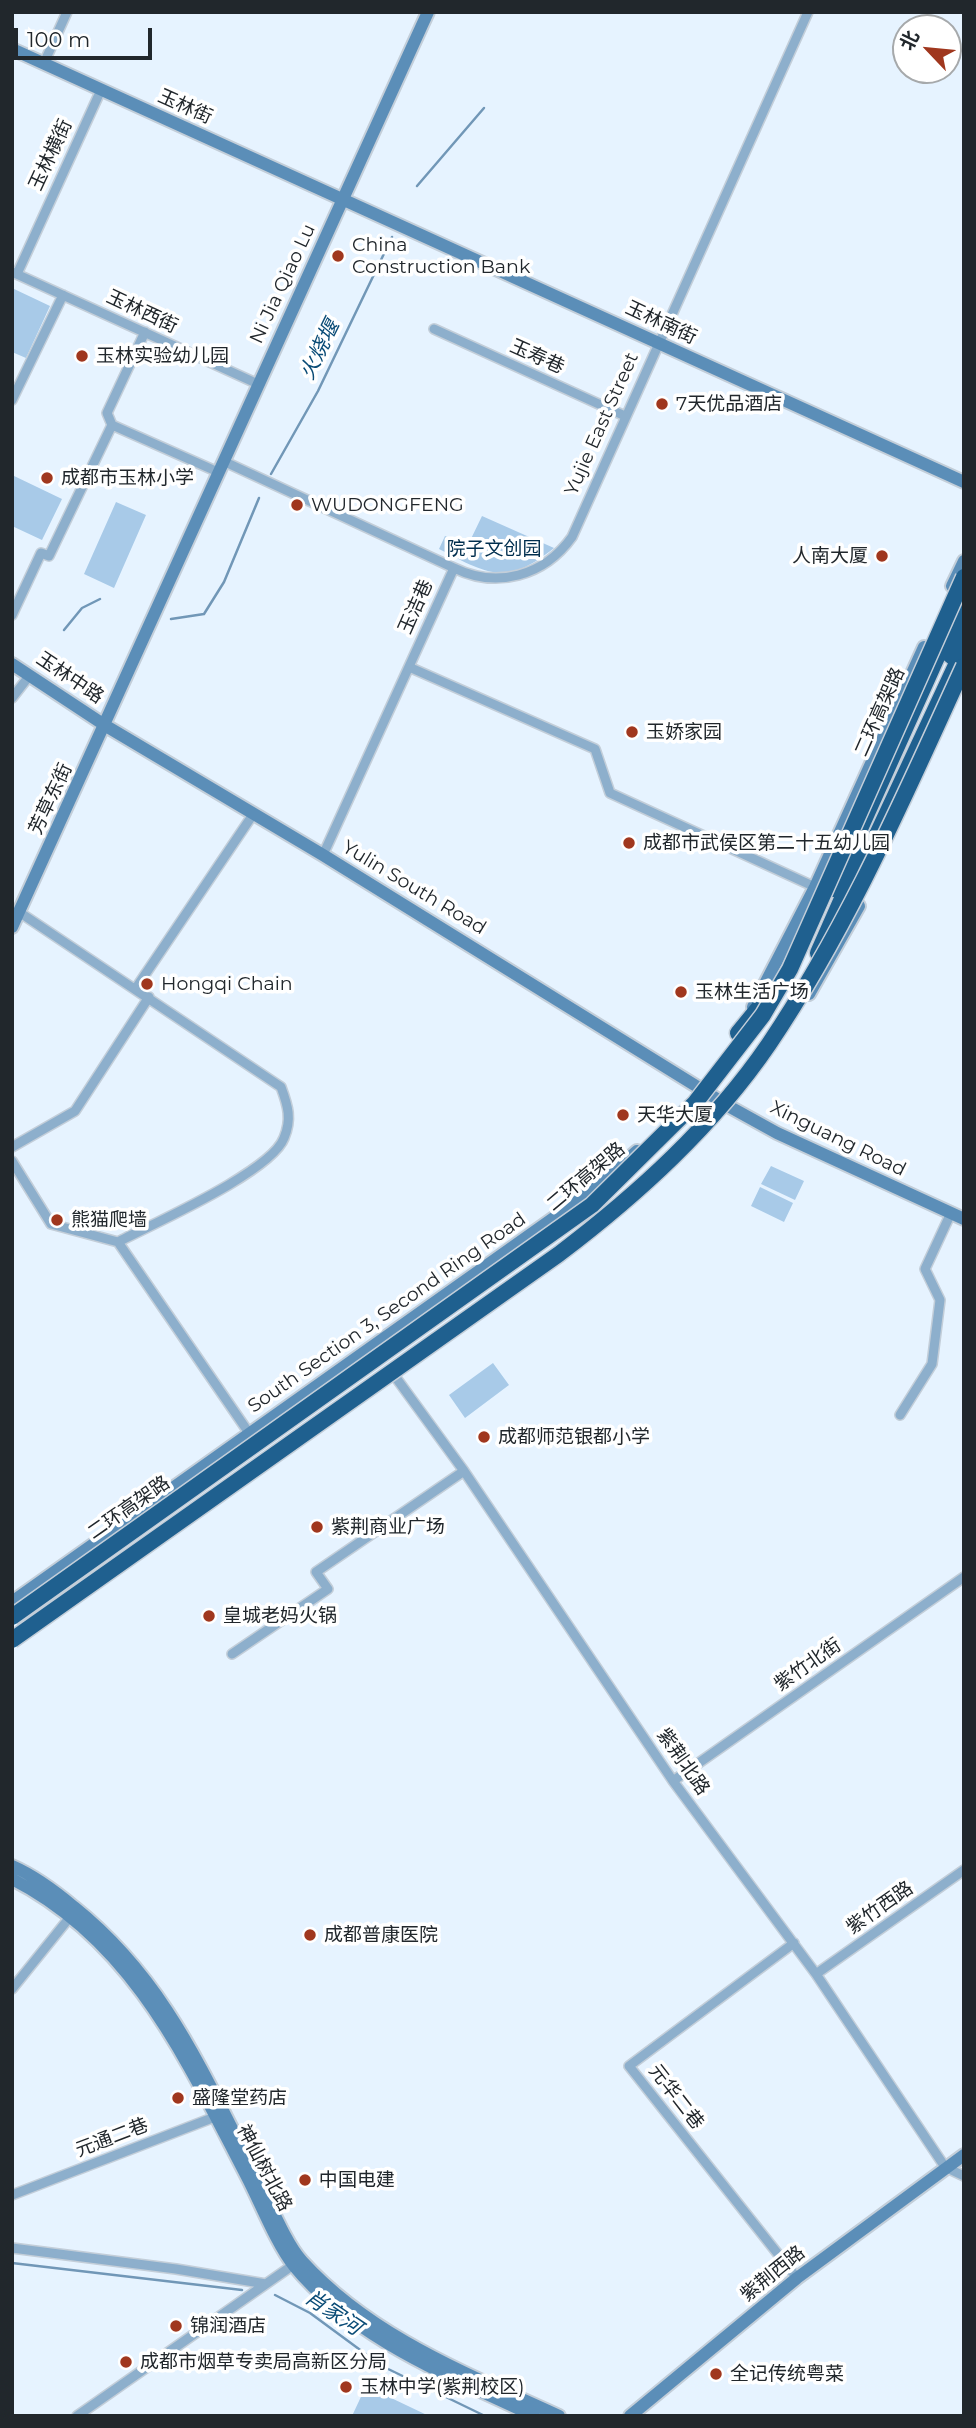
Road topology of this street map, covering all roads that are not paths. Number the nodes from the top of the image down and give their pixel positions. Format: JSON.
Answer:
{"nodes":[{"id":1,"x":67,"y":12,"type":"edge"},
{"id":2,"x":428,"y":12,"type":"edge"},
{"id":3,"x":807,"y":12,"type":"edge"},
{"id":4,"x":12,"y":49,"type":"edge"},
{"id":5,"x":44,"y":63,"type":"junction"},
{"id":6,"x":101,"y":90,"type":"junction"},
{"id":7,"x":343,"y":199,"type":"junction"},
{"id":8,"x":14,"y":273,"type":"edge"},
{"id":9,"x":63,"y":295,"type":"junction"},
{"id":10,"x":434,"y":329,"type":"dead end"},
{"id":11,"x":145,"y":332,"type":"junction"},
{"id":12,"x":658,"y":343,"type":"junction"},
{"id":13,"x":258,"y":384,"type":"junction"},
{"id":14,"x":12,"y":400,"type":"edge"},
{"id":15,"x":625,"y":416,"type":"junction"},
{"id":16,"x":112,"y":425,"type":"junction"},
{"id":17,"x":220,"y":466,"type":"junction"},
{"id":18,"x":964,"y":482,"type":"edge"},
{"id":19,"x":964,"y":561,"type":"edge"},
{"id":20,"x":454,"y":568,"type":"junction"},
{"id":21,"x":964,"y":579,"type":"edge"},
{"id":22,"x":964,"y":597,"type":"edge"},
{"id":23,"x":12,"y":615,"type":"edge"},
{"id":24,"x":964,"y":628,"type":"edge"},
{"id":25,"x":964,"y":648,"type":"edge"},
{"id":26,"x":12,"y":664,"type":"edge"},
{"id":27,"x":964,"y":666,"type":"edge"},
{"id":28,"x":409,"y":667,"type":"junction"},
{"id":29,"x":30,"y":675,"type":"junction"},
{"id":30,"x":964,"y":679,"type":"edge"},
{"id":31,"x":943,"y":694,"type":"junction"},
{"id":32,"x":12,"y":698,"type":"edge"},
{"id":33,"x":106,"y":726,"type":"junction"},
{"id":34,"x":254,"y":813,"type":"junction"},
{"id":35,"x":323,"y":855,"type":"junction"},
{"id":36,"x":815,"y":887,"type":"junction"},
{"id":37,"x":19,"y":912,"type":"junction"},
{"id":38,"x":12,"y":927,"type":"edge"},
{"id":39,"x":790,"y":968,"type":"junction"},
{"id":40,"x":136,"y":988,"type":"junction"},
{"id":41,"x":801,"y":990,"type":"junction"},
{"id":42,"x":149,"y":997,"type":"junction"},
{"id":43,"x":738,"y":1032,"type":"junction"},
{"id":44,"x":699,"y":1088,"type":"junction"},
{"id":45,"x":745,"y":1088,"type":"junction"},
{"id":46,"x":730,"y":1107,"type":"junction"},
{"id":47,"x":12,"y":1147,"type":"edge"},
{"id":48,"x":12,"y":1161,"type":"edge"},
{"id":49,"x":951,"y":1213,"type":"junction"},
{"id":50,"x":964,"y":1219,"type":"edge"},
{"id":51,"x":118,"y":1242,"type":"junction"},
{"id":52,"x":394,"y":1376,"type":"junction"},
{"id":53,"x":900,"y":1415,"type":"dead end"},
{"id":54,"x":249,"y":1433,"type":"junction"},
{"id":55,"x":464,"y":1471,"type":"junction"},
{"id":56,"x":964,"y":1577,"type":"edge"},
{"id":57,"x":12,"y":1602,"type":"edge"},
{"id":58,"x":12,"y":1617,"type":"edge"},
{"id":59,"x":12,"y":1639,"type":"edge"},
{"id":60,"x":232,"y":1654,"type":"dead end"},
{"id":61,"x":673,"y":1781,"type":"junction"},
{"id":62,"x":12,"y":1866,"type":"edge"},
{"id":63,"x":964,"y":1870,"type":"edge"},
{"id":64,"x":12,"y":1879,"type":"edge"},
{"id":65,"x":70,"y":1917,"type":"junction"},
{"id":66,"x":794,"y":1943,"type":"junction"},
{"id":67,"x":816,"y":1974,"type":"junction"},
{"id":68,"x":12,"y":1990,"type":"edge"},
{"id":69,"x":220,"y":2115,"type":"junction"},
{"id":70,"x":964,"y":2155,"type":"edge"},
{"id":71,"x":945,"y":2167,"type":"junction"},
{"id":72,"x":964,"y":2176,"type":"edge"},
{"id":73,"x":12,"y":2195,"type":"edge"},
{"id":74,"x":12,"y":2248,"type":"edge"},
{"id":75,"x":296,"y":2262,"type":"junction"},
{"id":76,"x":797,"y":2278,"type":"junction"},
{"id":77,"x":266,"y":2284,"type":"junction"},
{"id":78,"x":77,"y":2416,"type":"edge"},
{"id":79,"x":534,"y":2416,"type":"edge"},
{"id":80,"x":559,"y":2416,"type":"edge"},
{"id":81,"x":630,"y":2416,"type":"edge"}],
"edges":[{"from":1,"to":5,"type":"street"},
{"from":2,"to":7,"type":"main road","name":"Ni Jia Qiao Lu"},
{"from":3,"to":12,"type":"street","name":"Yujie East Street"},
{"from":4,"to":5,"type":"main road","name":"玉林街"},
{"from":5,"to":6,"type":"main road","name":"玉林街"},
{"from":6,"to":7,"type":"main road","name":"玉林街"},
{"from":6,"to":8,"type":"street","name":"玉林横街"},
{"from":7,"to":12,"type":"main road","name":"玉林南街"},
{"from":7,"to":13,"type":"main road","name":"Ni Jia Qiao Lu"},
{"from":8,"to":9,"type":"street","name":"玉林西街"},
{"from":9,"to":11,"type":"street","name":"玉林西街"},
{"from":9,"to":14,"type":"street"},
{"from":10,"to":15,"type":"street","name":"玉寿巷"},
{"from":11,"to":13,"type":"street","name":"玉林西街"},
{"from":11,"to":16,"type":"street"},
{"from":12,"to":15,"type":"street","name":"Yujie East Street"},
{"from":12,"to":18,"type":"main road","name":"玉林南街"},
{"from":13,"to":17,"type":"main road","name":"Ni Jia Qiao Lu"},
{"from":15,"to":20,"type":"street","name":"Yujie East Street"},
{"from":16,"to":17,"type":"street","name":"玉洁巷"},
{"from":16,"to":23,"type":"street"},
{"from":17,"to":20,"type":"street","name":"玉洁巷"},
{"from":17,"to":33,"type":"main road","name":"Ni Jia Qiao Lu"},
{"from":19,"to":36,"type":"main road","name":"South Section 3, Second Ring Road"},
{"from":20,"to":28,"type":"street","name":"玉洁巷"},
{"from":21,"to":39,"type":"highway","name":"二环高架路","bridge":true},
{"from":21,"to":43,"type":"highway"},
{"from":22,"to":39,"type":"highway","bridge":true},
{"from":24,"to":41,"type":"highway","bridge":true},
{"from":25,"to":31,"type":"highway"},
{"from":26,"to":29,"type":"main road","name":"玉林中路"},
{"from":27,"to":31,"type":"main road"},
{"from":27,"to":41,"type":"highway","bridge":true},
{"from":28,"to":35,"type":"street","name":"玉洁巷"},
{"from":28,"to":36,"type":"street"},
{"from":29,"to":32,"type":"street"},
{"from":29,"to":33,"type":"main road","name":"玉林中路"},
{"from":30,"to":45,"type":"main road"},
{"from":31,"to":45,"type":"highway"},
{"from":33,"to":34,"type":"main road","name":"Yulin South Road"},
{"from":33,"to":37,"type":"main road","name":"芳草东街"},
{"from":34,"to":35,"type":"main road","name":"Yulin South Road"},
{"from":34,"to":40,"type":"street"},
{"from":35,"to":44,"type":"main road","name":"Yulin South Road"},
{"from":36,"to":43,"type":"main road","name":"South Section 3, Second Ring Road"},
{"from":37,"to":38,"type":"main road","name":"芳草东街"},
{"from":37,"to":40,"type":"street"},
{"from":39,"to":58,"type":"highway","name":"二环高架路","bridge":true},
{"from":40,"to":42,"type":"street"},
{"from":41,"to":59,"type":"highway","bridge":true},
{"from":42,"to":47,"type":"street"},
{"from":42,"to":51,"type":"street"},
{"from":43,"to":44,"type":"main road","name":"South Section 3, Second Ring Road"},
{"from":44,"to":46,"type":"main road","name":"Xinguang Road"},
{"from":44,"to":54,"type":"main road","name":"South Section 3, Second Ring Road"},
{"from":45,"to":46,"type":"main road"},
{"from":46,"to":49,"type":"main road","name":"Xinguang Road"},
{"from":46,"to":52,"type":"main road"},
{"from":48,"to":51,"type":"street"},
{"from":49,"to":50,"type":"main road","name":"Xinguang Road"},
{"from":49,"to":53,"type":"street"},
{"from":51,"to":54,"type":"street"},
{"from":52,"to":55,"type":"street","name":"紫荆北路"},
{"from":52,"to":59,"type":"main road"},
{"from":54,"to":57,"type":"main road","name":"South Section 3, Second Ring Road"},
{"from":55,"to":60,"type":"street"},
{"from":55,"to":61,"type":"street","name":"紫荆北路"},
{"from":56,"to":61,"type":"street","name":"紫竹北街"},
{"from":61,"to":66,"type":"street","name":"紫荆北路"},
{"from":62,"to":69,"type":"main road"},
{"from":63,"to":67,"type":"street","name":"紫竹西路"},
{"from":64,"to":65,"type":"main road","name":"神仙树北路"},
{"from":65,"to":68,"type":"street"},
{"from":65,"to":69,"type":"main road","name":"神仙树北路"},
{"from":66,"to":67,"type":"street","name":"紫荆北路"},
{"from":66,"to":76,"type":"street","name":"元华二巷"},
{"from":67,"to":71,"type":"street","name":"紫荆北路"},
{"from":69,"to":73,"type":"street","name":"元通二巷"},
{"from":69,"to":75,"type":"main road","name":"神仙树北路"},
{"from":70,"to":71,"type":"main road","name":"紫荆西路"},
{"from":71,"to":72,"type":"street"},
{"from":71,"to":76,"type":"main road","name":"紫荆西路"},
{"from":74,"to":77,"type":"street"},
{"from":75,"to":77,"type":"street"},
{"from":75,"to":79,"type":"main road","name":"神仙树北路"},
{"from":75,"to":80,"type":"main road"},
{"from":76,"to":81,"type":"main road","name":"紫荆西路"},
{"from":77,"to":78,"type":"street"}]}
